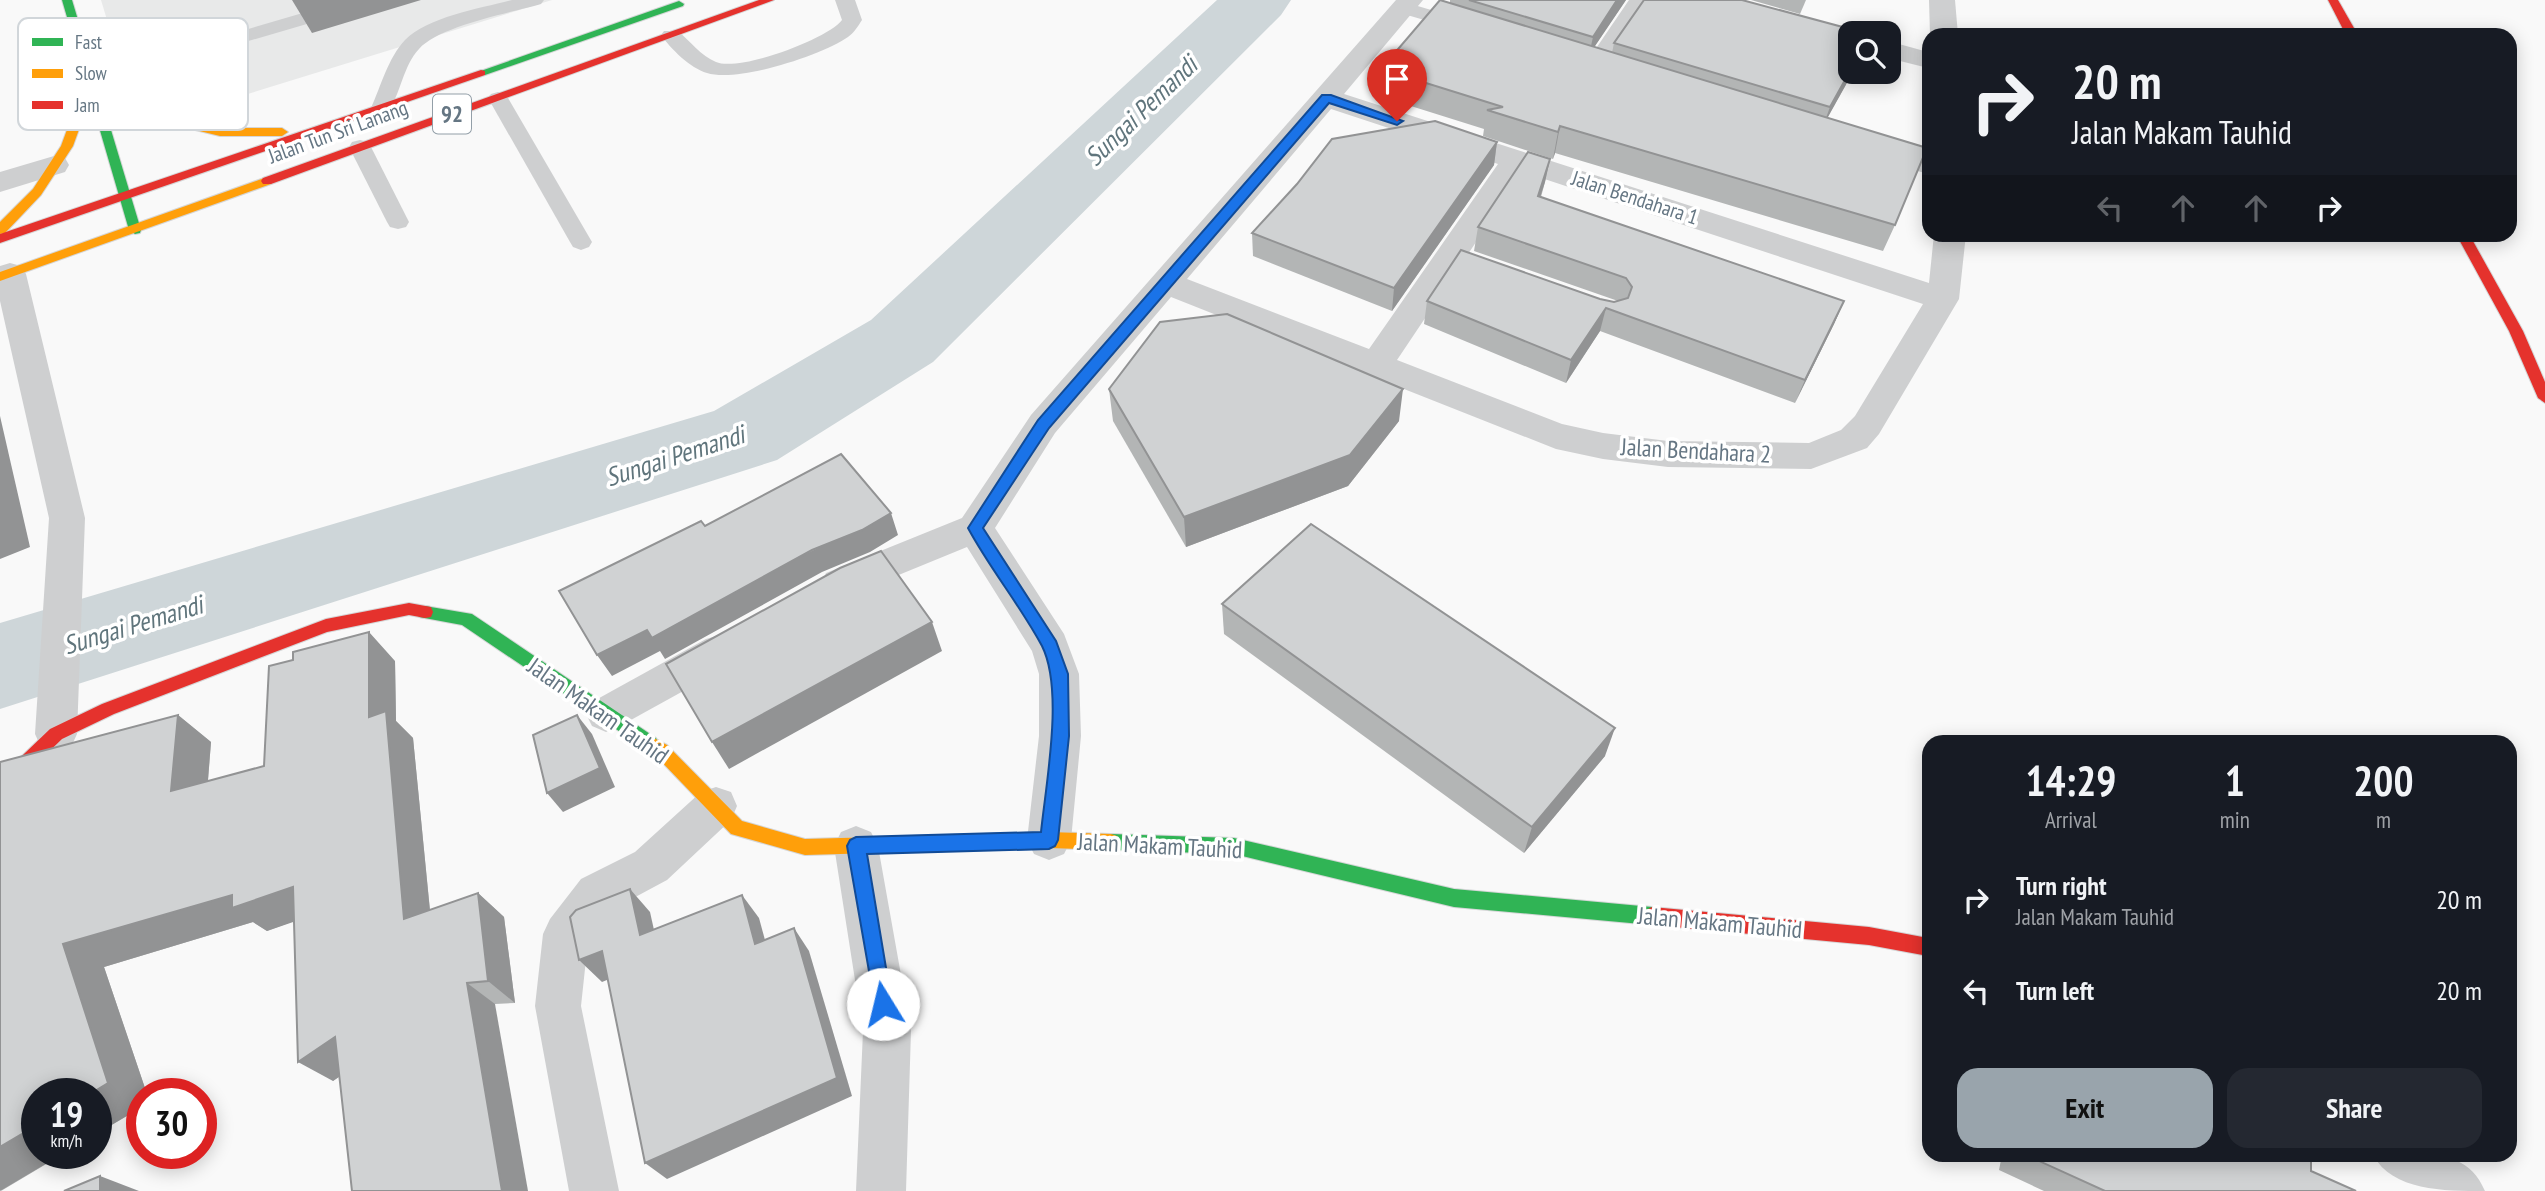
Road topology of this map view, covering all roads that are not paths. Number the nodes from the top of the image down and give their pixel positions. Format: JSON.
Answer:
{"nodes":[{"id":1,"x":67,"y":0,"type":"edge"},
{"id":2,"x":368,"y":0,"type":"edge"},
{"id":3,"x":534,"y":0,"type":"edge"},
{"id":4,"x":694,"y":0,"type":"edge"},
{"id":5,"x":769,"y":0,"type":"edge"},
{"id":6,"x":845,"y":0,"type":"edge"},
{"id":7,"x":1639,"y":0,"type":"edge"},
{"id":8,"x":1942,"y":0,"type":"edge"},
{"id":9,"x":2333,"y":0,"type":"edge"},
{"id":10,"x":1407,"y":4,"type":"edge"},
{"id":11,"x":72,"y":18,"type":"edge"},
{"id":12,"x":1944,"y":28,"type":"edge"},
{"id":13,"x":2348,"y":28,"type":"edge"},
{"id":14,"x":1480,"y":31,"type":"edge"},
{"id":15,"x":248,"y":35,"type":"edge"},
{"id":16,"x":671,"y":35,"type":"junction"},
{"id":17,"x":1901,"y":53,"type":"edge"},
{"id":18,"x":1569,"y":58,"type":"edge"},
{"id":19,"x":1922,"y":58,"type":"edge"},
{"id":20,"x":1594,"y":65,"type":"junction"},
{"id":21,"x":1621,"y":74,"type":"edge"},
{"id":22,"x":498,"y":98,"type":"junction"},
{"id":23,"x":1326,"y":98,"type":"junction"},
{"id":24,"x":381,"y":108,"type":"junction"},
{"id":25,"x":340,"y":123,"type":"junction"},
{"id":26,"x":73,"y":130,"type":"edge"},
{"id":27,"x":105,"y":130,"type":"edge"},
{"id":28,"x":212,"y":130,"type":"edge"},
{"id":29,"x":1862,"y":146,"type":"edge"},
{"id":30,"x":360,"y":147,"type":"junction"},
{"id":31,"x":1516,"y":160,"type":"junction"},
{"id":32,"x":54,"y":165,"type":"junction"},
{"id":33,"x":1922,"y":165,"type":"edge"},
{"id":34,"x":0,"y":182,"type":"edge"},
{"id":35,"x":125,"y":197,"type":"junction"},
{"id":36,"x":398,"y":222,"type":"dead end"},
{"id":37,"x":0,"y":230,"type":"edge"},
{"id":38,"x":135,"y":230,"type":"junction"},
{"id":39,"x":0,"y":239,"type":"edge"},
{"id":40,"x":582,"y":242,"type":"dead end"},
{"id":41,"x":1949,"y":242,"type":"edge"},
{"id":42,"x":2466,"y":242,"type":"edge"},
{"id":43,"x":5,"y":276,"type":"edge"},
{"id":44,"x":1167,"y":283,"type":"junction"},
{"id":45,"x":1943,"y":299,"type":"junction"},
{"id":46,"x":1376,"y":365,"type":"junction"},
{"id":47,"x":2545,"y":398,"type":"edge"},
{"id":48,"x":975,"y":528,"type":"junction"},
{"id":49,"x":813,"y":599,"type":"edge"},
{"id":50,"x":752,"y":633,"type":"edge"},
{"id":51,"x":606,"y":714,"type":"junction"},
{"id":52,"x":58,"y":715,"type":"junction"},
{"id":53,"x":0,"y":788,"type":"edge"},
{"id":54,"x":716,"y":806,"type":"junction"},
{"id":55,"x":1049,"y":840,"type":"junction"},
{"id":56,"x":856,"y":846,"type":"junction"},
{"id":57,"x":1922,"y":946,"type":"edge"},
{"id":58,"x":2410,"y":1162,"type":"edge"},
{"id":59,"x":594,"y":1191,"type":"edge"},
{"id":60,"x":881,"y":1191,"type":"edge"},
{"id":61,"x":2460,"y":1191,"type":"edge"}],
"edges":[{"from":1,"to":11,"type":"street"},
{"from":2,"to":15,"type":"lane"},
{"from":3,"to":24,"type":"lane"},
{"from":4,"to":24,"type":"street","name":"Jalan Tun Sri Lanang","number":"92"},
{"from":5,"to":16,"type":"street","name":"Jalan Tun Sri Lanang","number":"92"},
{"from":6,"to":16,"type":"lane"},
{"from":7,"to":20,"type":"lane"},
{"from":8,"to":12,"type":"street"},
{"from":9,"to":13,"type":"street"},
{"from":10,"to":14,"type":"lane"},
{"from":10,"to":23,"type":"street"},
{"from":16,"to":22,"type":"street","name":"Jalan Tun Sri Lanang","number":"92"},
{"from":17,"to":19,"type":"street"},
{"from":18,"to":20,"type":"lane"},
{"from":20,"to":21,"type":"lane"},
{"from":22,"to":30,"type":"street","name":"Jalan Tun Sri Lanang","number":"92"},
{"from":22,"to":40,"type":"lane"},
{"from":23,"to":31,"type":"street","name":"Jalan Bendahara 1"},
{"from":23,"to":44,"type":"street"},
{"from":24,"to":25,"type":"street","name":"Jalan Tun Sri Lanang","number":"92"},
{"from":25,"to":28,"type":"street"},
{"from":25,"to":35,"type":"street","name":"Jalan Tun Sri Lanang","number":"92"},
{"from":26,"to":32,"type":"street"},
{"from":27,"to":35,"type":"street"},
{"from":29,"to":33,"type":"lane"},
{"from":30,"to":36,"type":"lane"},
{"from":30,"to":38,"type":"street","name":"Jalan Tun Sri Lanang","number":"92"},
{"from":31,"to":45,"type":"street","name":"Jalan Bendahara 1"},
{"from":31,"to":46,"type":"street"},
{"from":32,"to":34,"type":"street"},
{"from":32,"to":37,"type":"street"},
{"from":35,"to":38,"type":"street"},
{"from":35,"to":39,"type":"street","name":"Jalan Tun Sri Lanang","number":"92"},
{"from":38,"to":43,"type":"street","name":"Jalan Tun Sri Lanang","number":"92"},
{"from":41,"to":45,"type":"street","name":"Jalan Bendahara 2"},
{"from":42,"to":47,"type":"street"},
{"from":43,"to":52,"type":"street"},
{"from":44,"to":46,"type":"street","name":"Jalan Bendahara 2"},
{"from":44,"to":48,"type":"street"},
{"from":45,"to":46,"type":"street","name":"Jalan Bendahara 2"},
{"from":48,"to":49,"type":"street"},
{"from":48,"to":55,"type":"street"},
{"from":50,"to":51,"type":"street"},
{"from":51,"to":52,"type":"street","name":"Jalan Makam Tauhid"},
{"from":51,"to":54,"type":"street","name":"Jalan Makam Tauhid"},
{"from":52,"to":53,"type":"street","name":"Jalan Makam Tauhid"},
{"from":54,"to":56,"type":"street","name":"Jalan Makam Tauhid"},
{"from":54,"to":59,"type":"street"},
{"from":55,"to":56,"type":"street","name":"Jalan Makam Tauhid"},
{"from":55,"to":57,"type":"street","name":"Jalan Makam Tauhid"},
{"from":56,"to":60,"type":"street"},
{"from":58,"to":61,"type":"street"}]}
